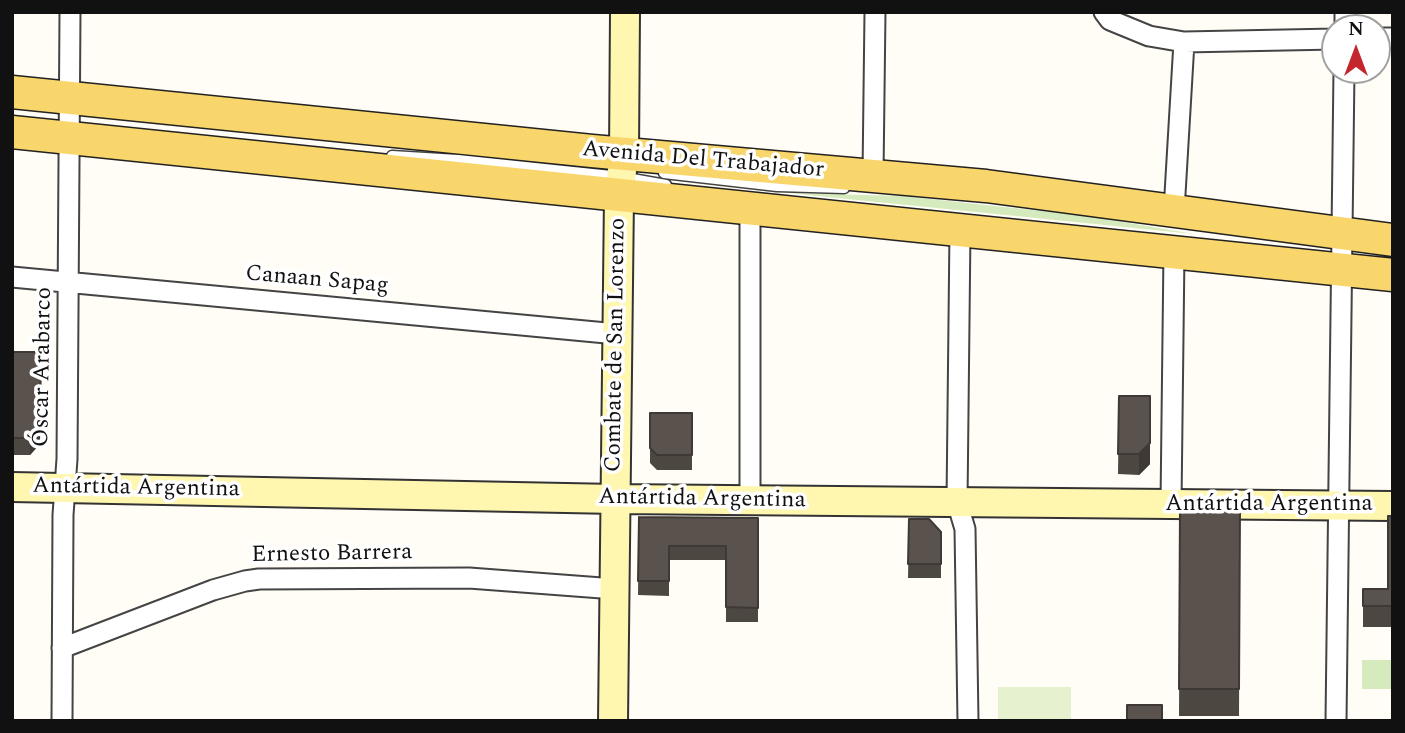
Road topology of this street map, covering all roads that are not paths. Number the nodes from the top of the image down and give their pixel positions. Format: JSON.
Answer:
{"nodes":[{"id":1,"x":70,"y":12,"type":"edge"},
{"id":2,"x":875,"y":12,"type":"edge"},
{"id":3,"x":1104,"y":12,"type":"edge"},
{"id":4,"x":620,"y":13,"type":"edge"},
{"id":5,"x":1321,"y":39,"type":"edge"},
{"id":6,"x":1184,"y":42,"type":"junction"},
{"id":7,"x":1344,"y":84,"type":"edge"},
{"id":8,"x":12,"y":92,"type":"edge"},
{"id":9,"x":70,"y":117,"type":"junction"},
{"id":10,"x":12,"y":132,"type":"edge"},
{"id":11,"x":426,"y":145,"type":"dead end"},
{"id":12,"x":467,"y":149,"type":"dead end"},
{"id":13,"x":480,"y":151,"type":"dead end"},
{"id":14,"x":382,"y":155,"type":"dead end"},
{"id":15,"x":658,"y":172,"type":"dead end"},
{"id":16,"x":627,"y":173,"type":"junction"},
{"id":17,"x":865,"y":182,"type":"junction"},
{"id":18,"x":680,"y":187,"type":"dead end"},
{"id":19,"x":750,"y":208,"type":"junction"},
{"id":20,"x":1174,"y":211,"type":"junction"},
{"id":21,"x":960,"y":230,"type":"junction"},
{"id":22,"x":1393,"y":240,"type":"edge"},
{"id":23,"x":1393,"y":249,"type":"edge"},
{"id":24,"x":1341,"y":251,"type":"junction"},
{"id":25,"x":1174,"y":252,"type":"junction"},
{"id":26,"x":1393,"y":275,"type":"edge"},
{"id":27,"x":12,"y":276,"type":"edge"},
{"id":28,"x":69,"y":282,"type":"junction"},
{"id":29,"x":617,"y":334,"type":"junction"},
{"id":30,"x":12,"y":487,"type":"edge"},
{"id":31,"x":65,"y":488,"type":"junction"},
{"id":32,"x":616,"y":499,"type":"junction"},
{"id":33,"x":750,"y":500,"type":"junction"},
{"id":34,"x":957,"y":502,"type":"junction"},
{"id":35,"x":1171,"y":504,"type":"junction"},
{"id":36,"x":1339,"y":505,"type":"junction"},
{"id":37,"x":1393,"y":506,"type":"edge"},
{"id":38,"x":615,"y":589,"type":"junction"},
{"id":39,"x":62,"y":648,"type":"junction"},
{"id":40,"x":62,"y":721,"type":"edge"},
{"id":41,"x":613,"y":721,"type":"edge"},
{"id":42,"x":968,"y":721,"type":"edge"},
{"id":43,"x":1336,"y":721,"type":"edge"}],
"edges":[{"from":1,"to":9,"type":"street","name":"Óscar Arabarco"},
{"from":2,"to":17,"type":"street"},
{"from":3,"to":6,"type":"street"},
{"from":4,"to":16,"type":"main road","name":"Combate de San Lorenzo"},
{"from":5,"to":6,"type":"street"},
{"from":6,"to":20,"type":"street"},
{"from":7,"to":24,"type":"street"},
{"from":8,"to":9,"type":"main road","name":"Avenida Del Trabajador"},
{"from":9,"to":10,"type":"main road","name":"Avenida Del Trabajador"},
{"from":9,"to":16,"type":"main road","name":"Avenida Del Trabajador"},
{"from":9,"to":16,"type":"main road","name":"Avenida Del Trabajador"},
{"from":9,"to":28,"type":"street","name":"Óscar Arabarco"},
{"from":11,"to":12,"type":"lane"},
{"from":13,"to":16,"type":"lane"},
{"from":14,"to":16,"type":"lane"},
{"from":15,"to":17,"type":"lane"},
{"from":16,"to":17,"type":"main road","name":"Avenida Del Trabajador"},
{"from":16,"to":18,"type":"lane"},
{"from":16,"to":19,"type":"main road","name":"Avenida Del Trabajador"},
{"from":16,"to":29,"type":"main road","name":"Combate de San Lorenzo"},
{"from":17,"to":20,"type":"main road","name":"Avenida Del Trabajador"},
{"from":19,"to":21,"type":"main road","name":"Avenida Del Trabajador"},
{"from":19,"to":33,"type":"street"},
{"from":20,"to":24,"type":"main road","name":"Avenida Del Trabajador"},
{"from":21,"to":25,"type":"main road","name":"Avenida Del Trabajador"},
{"from":21,"to":34,"type":"street"},
{"from":22,"to":24,"type":"main road","name":"Avenida Del Trabajador"},
{"from":23,"to":24,"type":"lane"},
{"from":24,"to":25,"type":"main road","name":"Avenida Del Trabajador"},
{"from":24,"to":26,"type":"main road","name":"Avenida Del Trabajador"},
{"from":24,"to":36,"type":"street"},
{"from":25,"to":35,"type":"street"},
{"from":27,"to":28,"type":"street","name":"Canaan Sapag"},
{"from":28,"to":29,"type":"street","name":"Canaan Sapag"},
{"from":28,"to":31,"type":"street","name":"Óscar Arabarco"},
{"from":29,"to":32,"type":"main road","name":"Combate de San Lorenzo"},
{"from":30,"to":31,"type":"main road","name":"Antártida Argentina"},
{"from":31,"to":32,"type":"main road","name":"Antártida Argentina"},
{"from":31,"to":39,"type":"street","name":"Óscar Arabarco"},
{"from":32,"to":33,"type":"main road","name":"Antártida Argentina"},
{"from":32,"to":38,"type":"main road","name":"Combate de San Lorenzo"},
{"from":33,"to":34,"type":"main road","name":"Antártida Argentina"},
{"from":34,"to":35,"type":"main road","name":"Antártida Argentina"},
{"from":34,"to":42,"type":"street"},
{"from":35,"to":36,"type":"main road","name":"Antártida Argentina"},
{"from":36,"to":37,"type":"main road","name":"Antártida Argentina"},
{"from":36,"to":43,"type":"street"},
{"from":38,"to":39,"type":"street","name":"Ernesto Barrera"},
{"from":38,"to":41,"type":"main road","name":"Combate de San Lorenzo"},
{"from":39,"to":40,"type":"street","name":"Óscar Arabarco"}]}
